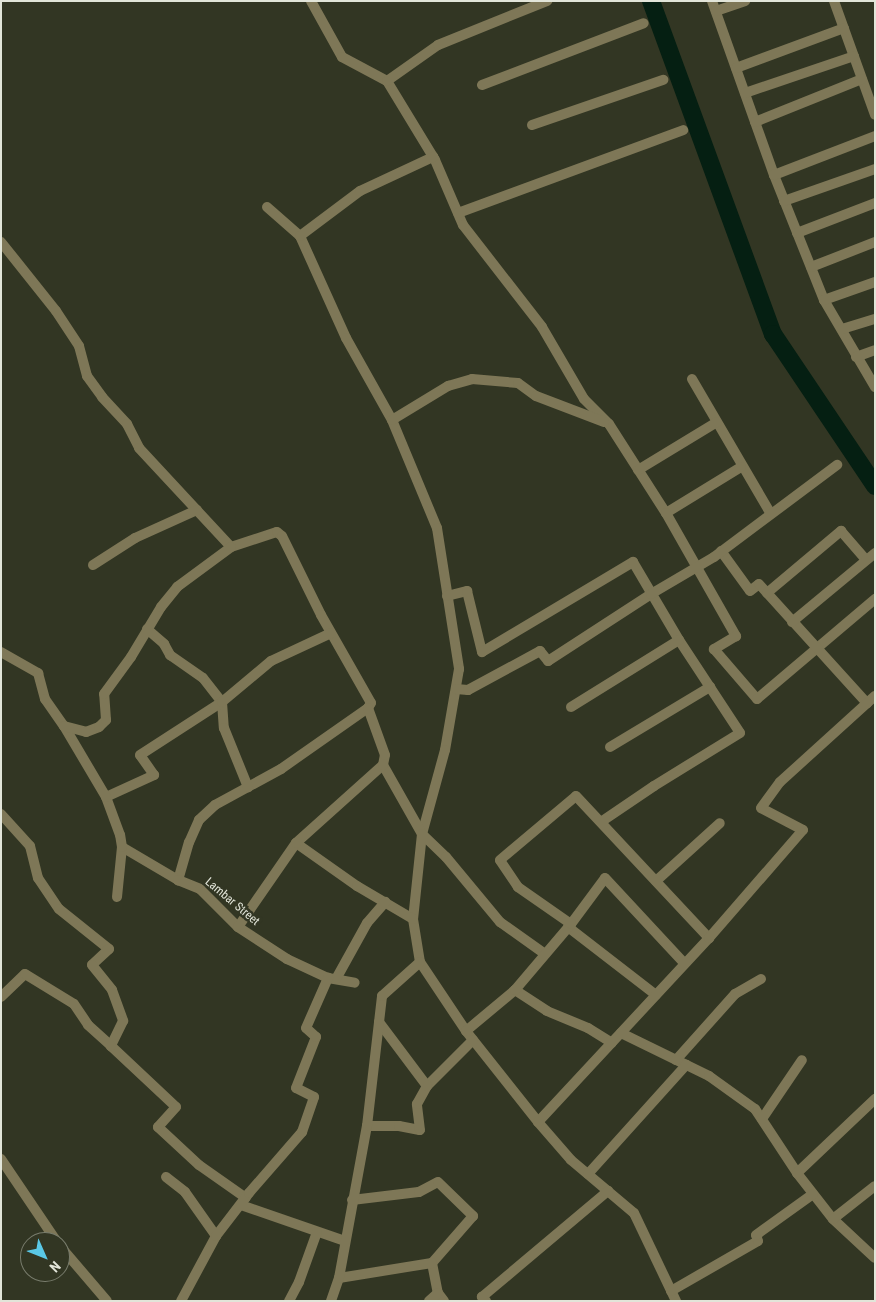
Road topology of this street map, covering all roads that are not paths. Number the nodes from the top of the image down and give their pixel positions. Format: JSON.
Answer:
{"nodes":[{"id":1,"x":311,"y":1,"type":"edge"},
{"id":2,"x":547,"y":1,"type":"edge"},
{"id":3,"x":745,"y":1,"type":"edge"},
{"id":4,"x":834,"y":1,"type":"edge"},
{"id":5,"x":714,"y":6,"type":"edge"},
{"id":6,"x":644,"y":23,"type":"dead end"},
{"id":7,"x":844,"y":28,"type":"junction"},
{"id":8,"x":854,"y":56,"type":"junction"},
{"id":9,"x":736,"y":68,"type":"junction"},
{"id":10,"x":862,"y":79,"type":"junction"},
{"id":11,"x":663,"y":80,"type":"dead end"},
{"id":12,"x":386,"y":81,"type":"junction"},
{"id":13,"x":482,"y":85,"type":"dead end"},
{"id":14,"x":745,"y":93,"type":"junction"},
{"id":15,"x":875,"y":115,"type":"edge"},
{"id":16,"x":755,"y":122,"type":"junction"},
{"id":17,"x":532,"y":125,"type":"dead end"},
{"id":18,"x":683,"y":130,"type":"dead end"},
{"id":19,"x":875,"y":136,"type":"edge"},
{"id":20,"x":433,"y":157,"type":"junction"},
{"id":21,"x":875,"y":169,"type":"edge"},
{"id":22,"x":774,"y":175,"type":"junction"},
{"id":23,"x":784,"y":201,"type":"junction"},
{"id":24,"x":875,"y":203,"type":"edge"},
{"id":25,"x":267,"y":208,"type":"dead end"},
{"id":26,"x":458,"y":214,"type":"junction"},
{"id":27,"x":797,"y":233,"type":"junction"},
{"id":28,"x":300,"y":236,"type":"junction"},
{"id":29,"x":1,"y":242,"type":"edge"},
{"id":30,"x":875,"y":242,"type":"edge"},
{"id":31,"x":811,"y":267,"type":"junction"},
{"id":32,"x":875,"y":282,"type":"edge"},
{"id":33,"x":824,"y":300,"type":"junction"},
{"id":34,"x":875,"y":319,"type":"edge"},
{"id":35,"x":842,"y":329,"type":"junction"},
{"id":36,"x":875,"y":350,"type":"edge"},
{"id":37,"x":856,"y":357,"type":"junction"},
{"id":38,"x":692,"y":379,"type":"dead end"},
{"id":39,"x":875,"y":387,"type":"edge"},
{"id":40,"x":392,"y":420,"type":"junction"},
{"id":41,"x":717,"y":422,"type":"junction"},
{"id":42,"x":609,"y":424,"type":"junction"},
{"id":43,"x":837,"y":466,"type":"dead end"},
{"id":44,"x":742,"y":467,"type":"junction"},
{"id":45,"x":638,"y":470,"type":"junction"},
{"id":46,"x":197,"y":510,"type":"junction"},
{"id":47,"x":666,"y":513,"type":"junction"},
{"id":48,"x":771,"y":514,"type":"junction"},
{"id":49,"x":231,"y":547,"type":"junction"},
{"id":50,"x":721,"y":551,"type":"junction"},
{"id":51,"x":875,"y":553,"type":"edge"},
{"id":52,"x":866,"y":560,"type":"junction"},
{"id":53,"x":93,"y":565,"type":"dead end"},
{"id":54,"x":696,"y":567,"type":"junction"},
{"id":55,"x":767,"y":593,"type":"junction"},
{"id":56,"x":652,"y":594,"type":"junction"},
{"id":57,"x":447,"y":596,"type":"junction"},
{"id":58,"x":875,"y":600,"type":"edge"},
{"id":59,"x":792,"y":622,"type":"junction"},
{"id":60,"x":147,"y":629,"type":"junction"},
{"id":61,"x":331,"y":633,"type":"junction"},
{"id":62,"x":679,"y":640,"type":"junction"},
{"id":63,"x":817,"y":650,"type":"junction"},
{"id":64,"x":1,"y":652,"type":"edge"},
{"id":65,"x":710,"y":687,"type":"junction"},
{"id":66,"x":456,"y":689,"type":"junction"},
{"id":67,"x":871,"y":700,"type":"edge"},
{"id":68,"x":222,"y":702,"type":"junction"},
{"id":69,"x":571,"y":707,"type":"dead end"},
{"id":70,"x":368,"y":708,"type":"junction"},
{"id":71,"x":64,"y":726,"type":"junction"},
{"id":72,"x":610,"y":747,"type":"dead end"},
{"id":73,"x":383,"y":764,"type":"junction"},
{"id":74,"x":248,"y":787,"type":"junction"},
{"id":75,"x":106,"y":797,"type":"junction"},
{"id":76,"x":2,"y":815,"type":"edge"},
{"id":77,"x":601,"y":822,"type":"junction"},
{"id":78,"x":720,"y":823,"type":"dead end"},
{"id":79,"x":422,"y":834,"type":"junction"},
{"id":80,"x":296,"y":843,"type":"junction"},
{"id":81,"x":122,"y":847,"type":"junction"},
{"id":82,"x":178,"y":880,"type":"junction"},
{"id":83,"x":656,"y":881,"type":"junction"},
{"id":84,"x":118,"y":897,"type":"dead end"},
{"id":85,"x":384,"y":902,"type":"junction"},
{"id":86,"x":413,"y":919,"type":"junction"},
{"id":87,"x":570,"y":926,"type":"junction"},
{"id":88,"x":238,"y":927,"type":"junction"},
{"id":89,"x":709,"y":938,"type":"junction"},
{"id":90,"x":545,"y":954,"type":"junction"},
{"id":91,"x":420,"y":962,"type":"junction"},
{"id":92,"x":685,"y":964,"type":"junction"},
{"id":93,"x":332,"y":979,"type":"junction"},
{"id":94,"x":761,"y":979,"type":"dead end"},
{"id":95,"x":355,"y":983,"type":"dead end"},
{"id":96,"x":515,"y":990,"type":"junction"},
{"id":97,"x":656,"y":995,"type":"junction"},
{"id":98,"x":1,"y":997,"type":"edge"},
{"id":99,"x":379,"y":1022,"type":"junction"},
{"id":100,"x":466,"y":1031,"type":"junction"},
{"id":101,"x":621,"y":1033,"type":"junction"},
{"id":102,"x":473,"y":1040,"type":"junction"},
{"id":103,"x":612,"y":1043,"type":"junction"},
{"id":104,"x":111,"y":1046,"type":"junction"},
{"id":105,"x":676,"y":1060,"type":"junction"},
{"id":106,"x":802,"y":1060,"type":"dead end"},
{"id":107,"x":686,"y":1065,"type":"junction"},
{"id":108,"x":427,"y":1086,"type":"junction"},
{"id":109,"x":875,"y":1100,"type":"edge"},
{"id":110,"x":762,"y":1119,"type":"junction"},
{"id":111,"x":538,"y":1122,"type":"junction"},
{"id":112,"x":367,"y":1126,"type":"junction"},
{"id":113,"x":1,"y":1159,"type":"edge"},
{"id":114,"x":797,"y":1173,"type":"junction"},
{"id":115,"x":588,"y":1174,"type":"junction"},
{"id":116,"x":166,"y":1177,"type":"dead end"},
{"id":117,"x":875,"y":1186,"type":"edge"},
{"id":118,"x":608,"y":1191,"type":"junction"},
{"id":119,"x":813,"y":1194,"type":"junction"},
{"id":120,"x":352,"y":1200,"type":"junction"},
{"id":121,"x":243,"y":1201,"type":"junction"},
{"id":122,"x":833,"y":1220,"type":"junction"},
{"id":123,"x":50,"y":1232,"type":"edge"},
{"id":124,"x":317,"y":1232,"type":"junction"},
{"id":125,"x":216,"y":1236,"type":"junction"},
{"id":126,"x":344,"y":1241,"type":"junction"},
{"id":127,"x":70,"y":1258,"type":"edge"},
{"id":128,"x":875,"y":1258,"type":"edge"},
{"id":129,"x":432,"y":1263,"type":"junction"},
{"id":130,"x":339,"y":1278,"type":"junction"},
{"id":131,"x":671,"y":1290,"type":"junction"},
{"id":132,"x":441,"y":1297,"type":"edge"},
{"id":133,"x":107,"y":1301,"type":"edge"},
{"id":134,"x":181,"y":1301,"type":"edge"},
{"id":135,"x":289,"y":1301,"type":"edge"},
{"id":136,"x":331,"y":1301,"type":"edge"},
{"id":137,"x":430,"y":1301,"type":"edge"},
{"id":138,"x":486,"y":1301,"type":"edge"},
{"id":139,"x":676,"y":1301,"type":"edge"}],
"edges":[{"from":1,"to":12,"type":"street"},
{"from":2,"to":12,"type":"street"},
{"from":3,"to":5,"type":"street"},
{"from":4,"to":7,"type":"street"},
{"from":5,"to":9,"type":"street"},
{"from":6,"to":13,"type":"street"},
{"from":7,"to":8,"type":"street"},
{"from":7,"to":9,"type":"street"},
{"from":8,"to":10,"type":"street"},
{"from":8,"to":14,"type":"street"},
{"from":9,"to":14,"type":"street"},
{"from":10,"to":15,"type":"street"},
{"from":10,"to":16,"type":"street"},
{"from":11,"to":17,"type":"street"},
{"from":12,"to":20,"type":"street"},
{"from":14,"to":16,"type":"street"},
{"from":16,"to":22,"type":"street"},
{"from":18,"to":26,"type":"street"},
{"from":19,"to":22,"type":"street"},
{"from":20,"to":26,"type":"street"},
{"from":20,"to":28,"type":"street"},
{"from":21,"to":23,"type":"street"},
{"from":22,"to":23,"type":"street"},
{"from":23,"to":27,"type":"street"},
{"from":24,"to":27,"type":"street"},
{"from":25,"to":28,"type":"street"},
{"from":26,"to":42,"type":"street"},
{"from":27,"to":31,"type":"street"},
{"from":28,"to":40,"type":"street"},
{"from":29,"to":46,"type":"street"},
{"from":30,"to":31,"type":"street"},
{"from":31,"to":33,"type":"street"},
{"from":32,"to":33,"type":"street"},
{"from":33,"to":35,"type":"street"},
{"from":34,"to":35,"type":"street"},
{"from":35,"to":37,"type":"street"},
{"from":36,"to":37,"type":"street"},
{"from":37,"to":39,"type":"street"},
{"from":38,"to":41,"type":"street"},
{"from":40,"to":42,"type":"street"},
{"from":40,"to":57,"type":"street"},
{"from":41,"to":44,"type":"street"},
{"from":41,"to":45,"type":"street"},
{"from":42,"to":45,"type":"street"},
{"from":43,"to":48,"type":"street"},
{"from":44,"to":47,"type":"street"},
{"from":44,"to":48,"type":"street"},
{"from":45,"to":47,"type":"street"},
{"from":46,"to":49,"type":"street"},
{"from":46,"to":53,"type":"street"},
{"from":47,"to":54,"type":"street"},
{"from":48,"to":50,"type":"street"},
{"from":49,"to":60,"type":"street"},
{"from":49,"to":61,"type":"street"},
{"from":50,"to":54,"type":"street"},
{"from":50,"to":55,"type":"street"},
{"from":51,"to":52,"type":"street"},
{"from":52,"to":55,"type":"street"},
{"from":52,"to":59,"type":"street"},
{"from":54,"to":56,"type":"street"},
{"from":54,"to":63,"type":"street"},
{"from":55,"to":59,"type":"street"},
{"from":56,"to":57,"type":"street"},
{"from":56,"to":62,"type":"street"},
{"from":56,"to":66,"type":"street"},
{"from":57,"to":66,"type":"street"},
{"from":58,"to":63,"type":"street"},
{"from":59,"to":63,"type":"street"},
{"from":60,"to":68,"type":"street"},
{"from":60,"to":71,"type":"street"},
{"from":61,"to":68,"type":"street"},
{"from":61,"to":70,"type":"street"},
{"from":62,"to":65,"type":"street"},
{"from":62,"to":69,"type":"street"},
{"from":63,"to":67,"type":"street"},
{"from":64,"to":71,"type":"street"},
{"from":65,"to":72,"type":"street"},
{"from":65,"to":77,"type":"street"},
{"from":66,"to":79,"type":"street"},
{"from":67,"to":89,"type":"street"},
{"from":68,"to":74,"type":"street"},
{"from":68,"to":75,"type":"street"},
{"from":70,"to":73,"type":"street"},
{"from":70,"to":74,"type":"street"},
{"from":71,"to":75,"type":"street"},
{"from":73,"to":79,"type":"street"},
{"from":73,"to":80,"type":"street"},
{"from":74,"to":82,"type":"street"},
{"from":75,"to":81,"type":"street"},
{"from":76,"to":104,"type":"street"},
{"from":77,"to":83,"type":"street"},
{"from":77,"to":87,"type":"street"},
{"from":78,"to":83,"type":"street"},
{"from":79,"to":86,"type":"street"},
{"from":79,"to":90,"type":"street"},
{"from":80,"to":85,"type":"street"},
{"from":80,"to":88,"type":"street"},
{"from":81,"to":82,"type":"street","name":"Lambar Street"},
{"from":81,"to":84,"type":"street"},
{"from":82,"to":88,"type":"street","name":"Lambar Street"},
{"from":83,"to":89,"type":"street"},
{"from":85,"to":86,"type":"street"},
{"from":85,"to":93,"type":"street"},
{"from":86,"to":91,"type":"street"},
{"from":87,"to":90,"type":"street"},
{"from":87,"to":92,"type":"street"},
{"from":87,"to":97,"type":"street"},
{"from":88,"to":93,"type":"street","name":"Lambar Street"},
{"from":89,"to":92,"type":"street"},
{"from":90,"to":96,"type":"street"},
{"from":91,"to":99,"type":"street"},
{"from":91,"to":100,"type":"street"},
{"from":92,"to":97,"type":"street"},
{"from":93,"to":95,"type":"street","name":"Lambar Street"},
{"from":93,"to":121,"type":"street"},
{"from":94,"to":105,"type":"street"},
{"from":96,"to":100,"type":"street"},
{"from":96,"to":103,"type":"street"},
{"from":97,"to":101,"type":"street"},
{"from":98,"to":104,"type":"street"},
{"from":99,"to":108,"type":"street"},
{"from":99,"to":112,"type":"street"},
{"from":100,"to":102,"type":"street"},
{"from":101,"to":103,"type":"street"},
{"from":101,"to":105,"type":"street"},
{"from":102,"to":108,"type":"street"},
{"from":102,"to":111,"type":"street"},
{"from":103,"to":111,"type":"street"},
{"from":104,"to":121,"type":"street"},
{"from":105,"to":107,"type":"street"},
{"from":106,"to":110,"type":"street"},
{"from":107,"to":110,"type":"street"},
{"from":107,"to":115,"type":"street"},
{"from":108,"to":112,"type":"street"},
{"from":109,"to":114,"type":"street"},
{"from":110,"to":114,"type":"street"},
{"from":111,"to":115,"type":"street"},
{"from":112,"to":120,"type":"street"},
{"from":113,"to":123,"type":"street"},
{"from":114,"to":119,"type":"street"},
{"from":115,"to":118,"type":"street"},
{"from":116,"to":125,"type":"street"},
{"from":117,"to":122,"type":"street"},
{"from":118,"to":131,"type":"street"},
{"from":118,"to":138,"type":"street"},
{"from":119,"to":122,"type":"street"},
{"from":119,"to":131,"type":"street"},
{"from":120,"to":126,"type":"street"},
{"from":120,"to":129,"type":"street"},
{"from":121,"to":124,"type":"street"},
{"from":121,"to":125,"type":"street"},
{"from":122,"to":128,"type":"street"},
{"from":124,"to":126,"type":"street"},
{"from":124,"to":135,"type":"street"},
{"from":125,"to":134,"type":"street"},
{"from":126,"to":130,"type":"street"},
{"from":127,"to":133,"type":"street"},
{"from":129,"to":130,"type":"street"},
{"from":129,"to":132,"type":"street"},
{"from":130,"to":136,"type":"street"},
{"from":131,"to":139,"type":"street"},
{"from":132,"to":137,"type":"street"}]}
